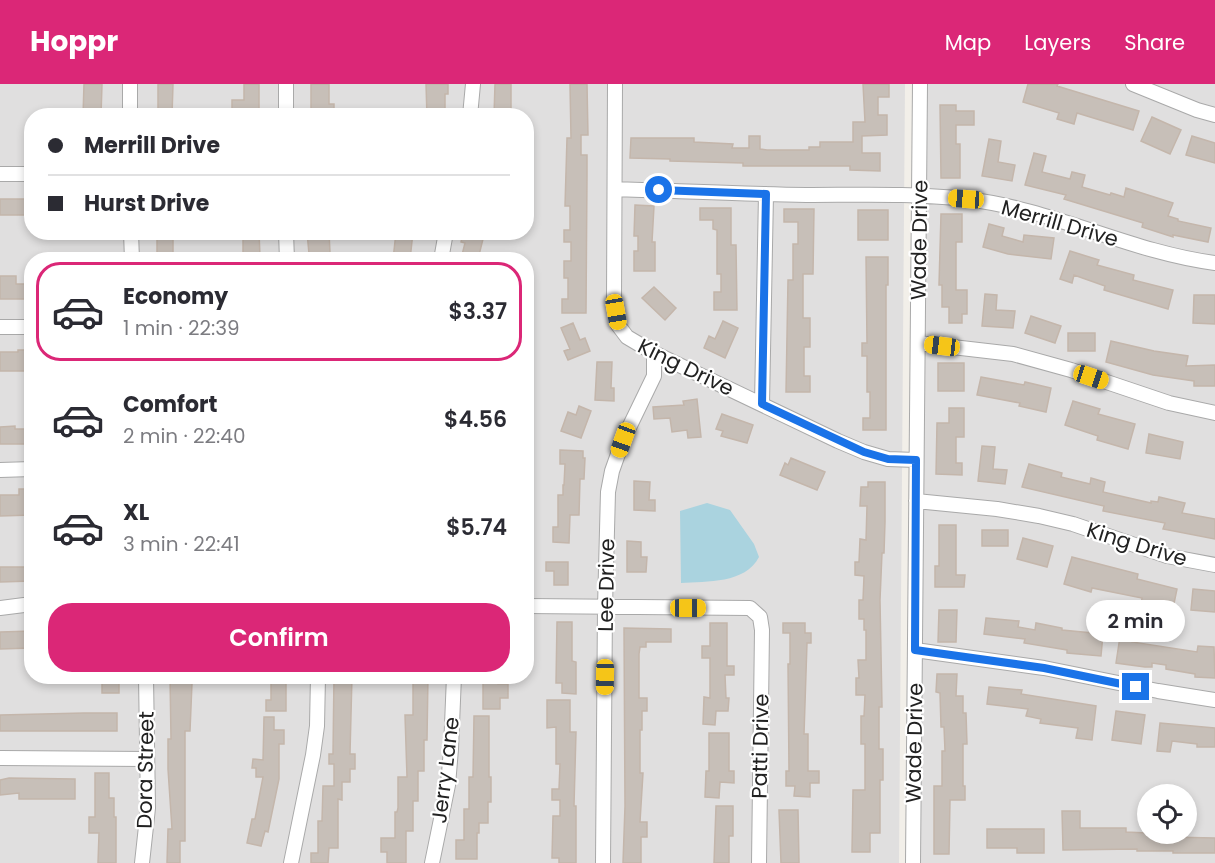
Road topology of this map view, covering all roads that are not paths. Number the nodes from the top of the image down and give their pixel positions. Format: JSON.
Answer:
{"nodes":[{"id":1,"x":130,"y":84,"type":"edge"},
{"id":2,"x":286,"y":84,"type":"edge"},
{"id":3,"x":472,"y":84,"type":"edge"},
{"id":4,"x":615,"y":84,"type":"edge"},
{"id":5,"x":920,"y":84,"type":"edge"},
{"id":6,"x":1133,"y":84,"type":"edge"},
{"id":7,"x":130,"y":108,"type":"edge"},
{"id":8,"x":286,"y":108,"type":"edge"},
{"id":9,"x":470,"y":108,"type":"edge"},
{"id":10,"x":1215,"y":114,"type":"edge"},
{"id":11,"x":0,"y":174,"type":"edge"},
{"id":12,"x":24,"y":174,"type":"edge"},
{"id":13,"x":615,"y":189,"type":"junction"},
{"id":14,"x":766,"y":194,"type":"junction"},
{"id":15,"x":919,"y":196,"type":"junction"},
{"id":16,"x":1215,"y":263,"type":"edge"},
{"id":17,"x":0,"y":327,"type":"edge"},
{"id":18,"x":24,"y":327,"type":"edge"},
{"id":19,"x":918,"y":343,"type":"junction"},
{"id":20,"x":654,"y":353,"type":"junction"},
{"id":21,"x":762,"y":404,"type":"junction"},
{"id":22,"x":1215,"y":413,"type":"edge"},
{"id":23,"x":916,"y":460,"type":"junction"},
{"id":24,"x":24,"y":469,"type":"edge"},
{"id":25,"x":0,"y":470,"type":"edge"},
{"id":26,"x":916,"y":501,"type":"junction"},
{"id":27,"x":1215,"y":565,"type":"edge"},
{"id":28,"x":24,"y":605,"type":"edge"},
{"id":29,"x":534,"y":606,"type":"edge"},
{"id":30,"x":605,"y":607,"type":"junction"},
{"id":31,"x":0,"y":608,"type":"edge"},
{"id":32,"x":915,"y":650,"type":"junction"},
{"id":33,"x":146,"y":684,"type":"edge"},
{"id":34,"x":318,"y":684,"type":"edge"},
{"id":35,"x":454,"y":684,"type":"edge"},
{"id":36,"x":1215,"y":700,"type":"edge"},
{"id":37,"x":0,"y":758,"type":"edge"},
{"id":38,"x":147,"y":759,"type":"junction"},
{"id":39,"x":142,"y":863,"type":"edge"},
{"id":40,"x":291,"y":863,"type":"edge"},
{"id":41,"x":432,"y":863,"type":"edge"},
{"id":42,"x":603,"y":863,"type":"edge"},
{"id":43,"x":759,"y":863,"type":"edge"},
{"id":44,"x":913,"y":863,"type":"edge"}],
"edges":[{"from":1,"to":7,"type":"street"},
{"from":2,"to":8,"type":"street"},
{"from":3,"to":9,"type":"street"},
{"from":4,"to":13,"type":"street","name":"King Drive"},
{"from":5,"to":15,"type":"street","name":"Wade Drive"},
{"from":6,"to":10,"type":"street"},
{"from":11,"to":12,"type":"street"},
{"from":13,"to":14,"type":"street","name":"Merrill Drive"},
{"from":13,"to":20,"type":"street","name":"King Drive"},
{"from":14,"to":15,"type":"street","name":"Merrill Drive"},
{"from":14,"to":21,"type":"street"},
{"from":15,"to":16,"type":"street","name":"Merrill Drive"},
{"from":15,"to":19,"type":"street","name":"Wade Drive"},
{"from":17,"to":18,"type":"street"},
{"from":19,"to":22,"type":"street"},
{"from":19,"to":23,"type":"street","name":"Wade Drive"},
{"from":20,"to":21,"type":"street","name":"King Drive"},
{"from":20,"to":30,"type":"street","name":"Lee Drive"},
{"from":21,"to":23,"type":"street","name":"King Drive"},
{"from":23,"to":26,"type":"street","name":"Wade Drive"},
{"from":24,"to":25,"type":"street"},
{"from":26,"to":27,"type":"street","name":"King Drive"},
{"from":26,"to":32,"type":"street","name":"Wade Drive"},
{"from":28,"to":31,"type":"street"},
{"from":29,"to":30,"type":"street"},
{"from":30,"to":42,"type":"street","name":"Lee Drive"},
{"from":30,"to":43,"type":"street","name":"Patti Drive"},
{"from":32,"to":36,"type":"street"},
{"from":32,"to":44,"type":"street","name":"Wade Drive"},
{"from":33,"to":38,"type":"street","name":"Dora Street"},
{"from":34,"to":40,"type":"street"},
{"from":35,"to":41,"type":"street","name":"Jerry Lane"},
{"from":37,"to":38,"type":"street"},
{"from":38,"to":39,"type":"street","name":"Dora Street"}]}
